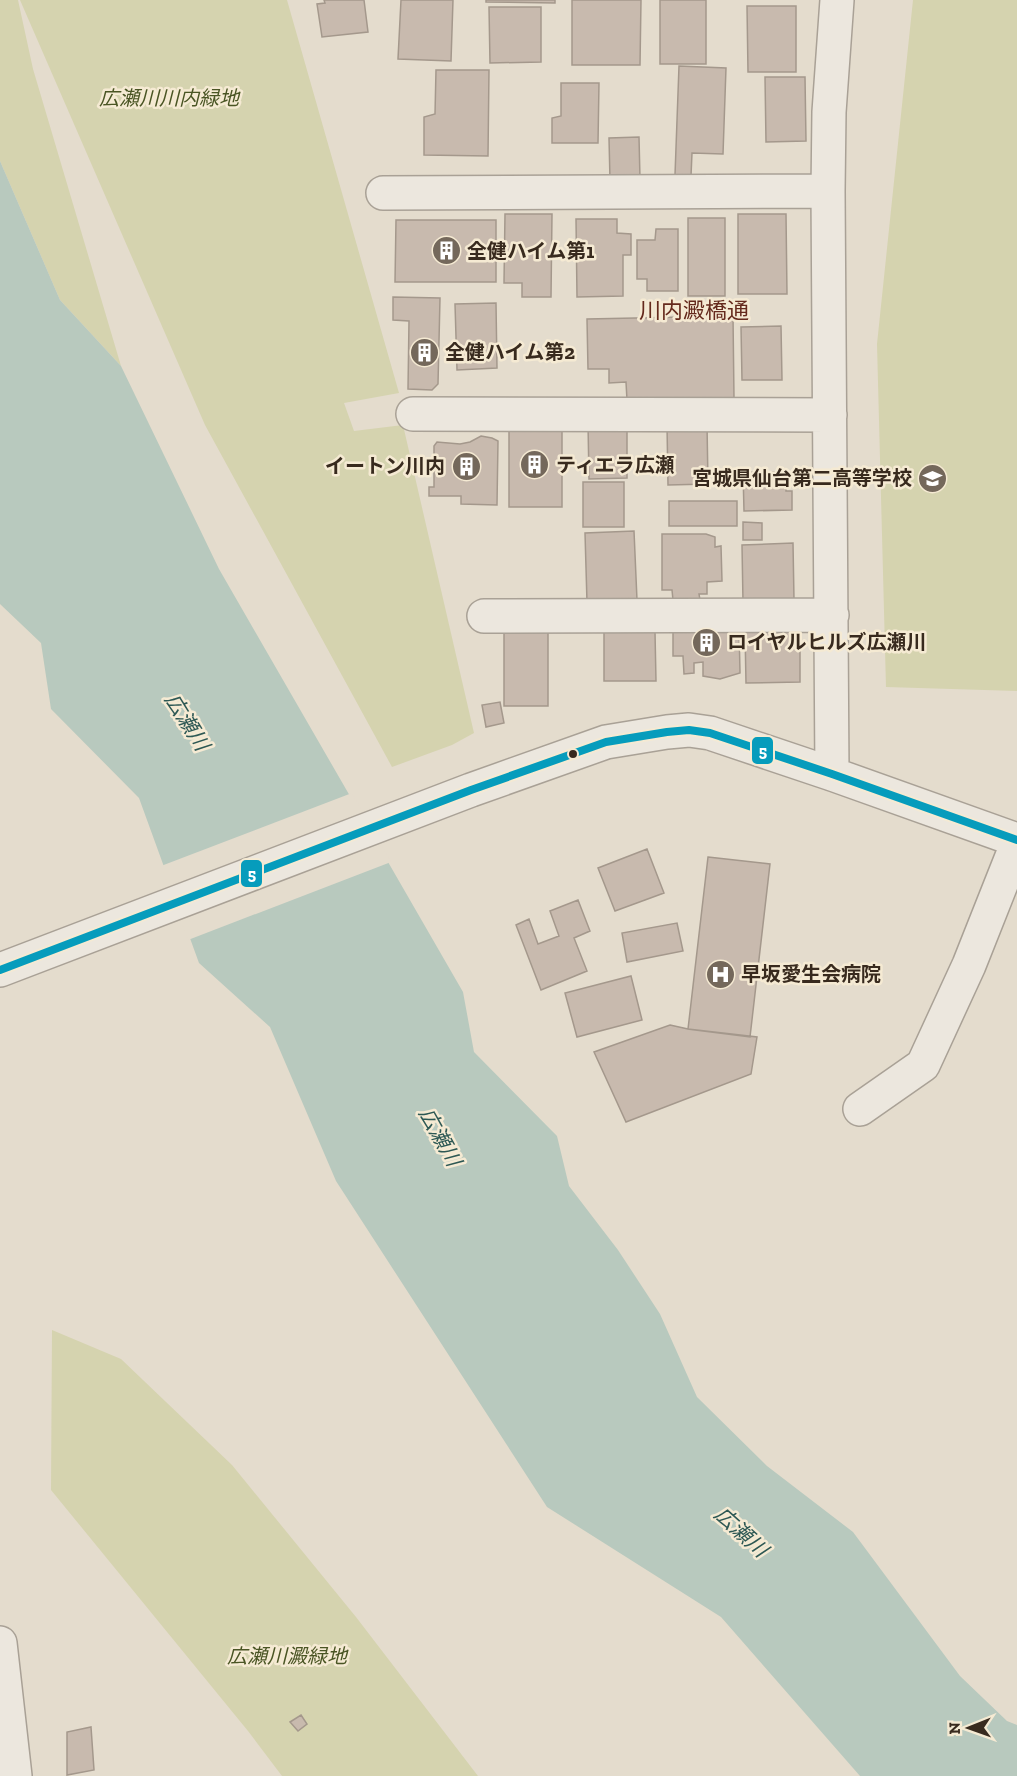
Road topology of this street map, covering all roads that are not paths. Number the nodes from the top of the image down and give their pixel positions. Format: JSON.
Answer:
{"nodes":[{"id":1,"x":837,"y":0,"type":"edge"},
{"id":2,"x":828,"y":191,"type":"junction"},
{"id":3,"x":383,"y":193,"type":"dead end"},
{"id":4,"x":413,"y":414,"type":"dead end"},
{"id":5,"x":831,"y":415,"type":"junction"},
{"id":6,"x":832,"y":615,"type":"junction"},
{"id":7,"x":484,"y":616,"type":"dead end"},
{"id":8,"x":832,"y":774,"type":"junction"},
{"id":9,"x":1017,"y":842,"type":"edge"},
{"id":10,"x":0,"y":970,"type":"edge"},
{"id":11,"x":860,"y":1109,"type":"dead end"},
{"id":12,"x":0,"y":1643,"type":"edge"},
{"id":13,"x":15,"y":1776,"type":"edge"}],
"edges":[{"from":1,"to":2,"type":"street"},
{"from":2,"to":3,"type":"street"},
{"from":2,"to":5,"type":"street"},
{"from":4,"to":5,"type":"street"},
{"from":5,"to":6,"type":"street"},
{"from":6,"to":7,"type":"street"},
{"from":6,"to":8,"type":"street"},
{"from":8,"to":9,"type":"street"},
{"from":8,"to":10,"type":"street"},
{"from":9,"to":11,"type":"street"},
{"from":12,"to":13,"type":"street"}]}
